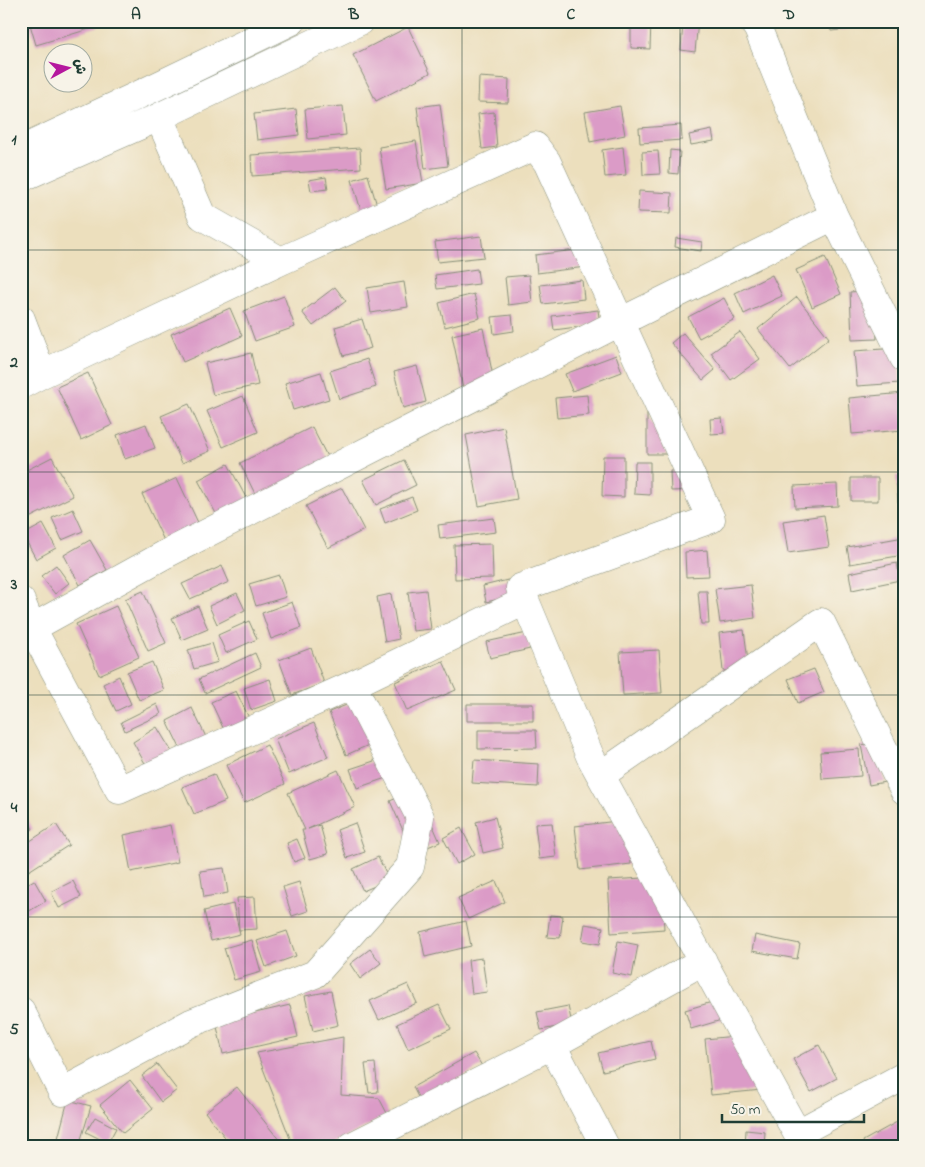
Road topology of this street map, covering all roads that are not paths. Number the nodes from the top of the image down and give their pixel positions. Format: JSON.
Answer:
{"nodes":[{"id":1,"x":292,"y":21,"type":"edge"},
{"id":2,"x":360,"y":21,"type":"edge"},
{"id":3,"x":762,"y":24,"type":"edge"},
{"id":4,"x":159,"y":117,"type":"junction"},
{"id":5,"x":21,"y":150,"type":"edge"},
{"id":6,"x":21,"y":178,"type":"edge"},
{"id":7,"x":834,"y":216,"type":"junction"},
{"id":8,"x":281,"y":261,"type":"junction"},
{"id":9,"x":21,"y":319,"type":"edge"},
{"id":10,"x":620,"y":322,"type":"junction"},
{"id":11,"x":904,"y":358,"type":"edge"},
{"id":12,"x":32,"y":379,"type":"edge"},
{"id":13,"x":525,"y":601,"type":"junction"},
{"id":14,"x":21,"y":602,"type":"edge"},
{"id":15,"x":32,"y":628,"type":"junction"},
{"id":16,"x":352,"y":686,"type":"junction"},
{"id":17,"x":601,"y":775,"type":"junction"},
{"id":18,"x":904,"y":790,"type":"edge"},
{"id":19,"x":703,"y":961,"type":"junction"},
{"id":20,"x":21,"y":1010,"type":"edge"},
{"id":21,"x":552,"y":1045,"type":"junction"},
{"id":22,"x":904,"y":1076,"type":"edge"},
{"id":23,"x":801,"y":1140,"type":"edge"},
{"id":24,"x":352,"y":1146,"type":"edge"},
{"id":25,"x":605,"y":1146,"type":"edge"}],
"edges":[{"from":1,"to":5,"type":"street"},
{"from":2,"to":4,"type":"street"},
{"from":3,"to":7,"type":"street"},
{"from":4,"to":6,"type":"street"},
{"from":4,"to":8,"type":"street"},
{"from":7,"to":10,"type":"street"},
{"from":7,"to":11,"type":"street"},
{"from":8,"to":10,"type":"street"},
{"from":8,"to":12,"type":"street"},
{"from":9,"to":12,"type":"street"},
{"from":10,"to":13,"type":"street"},
{"from":10,"to":15,"type":"street"},
{"from":13,"to":16,"type":"street"},
{"from":13,"to":17,"type":"street"},
{"from":14,"to":15,"type":"street"},
{"from":15,"to":16,"type":"street"},
{"from":16,"to":20,"type":"street"},
{"from":17,"to":18,"type":"street"},
{"from":17,"to":19,"type":"street"},
{"from":19,"to":21,"type":"street"},
{"from":19,"to":23,"type":"street"},
{"from":21,"to":24,"type":"street"},
{"from":21,"to":25,"type":"street"},
{"from":22,"to":23,"type":"street"}]}
